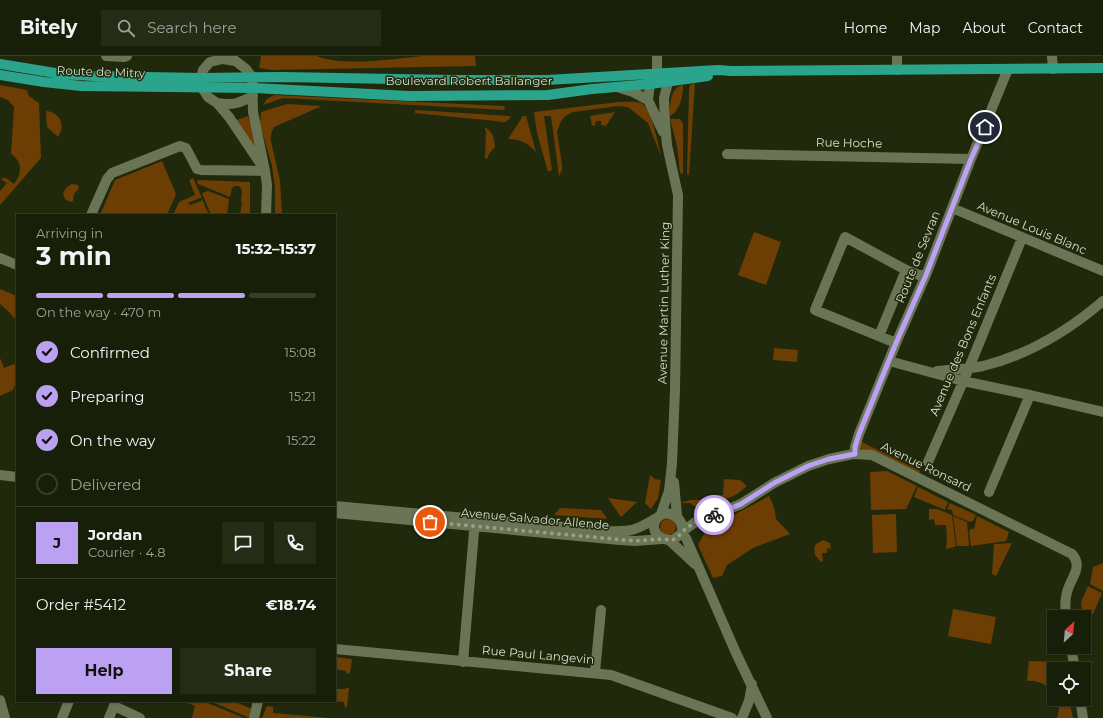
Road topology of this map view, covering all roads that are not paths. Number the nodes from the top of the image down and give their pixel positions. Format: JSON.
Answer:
{"nodes":[{"id":1,"x":106,"y":56,"type":"edge"},
{"id":2,"x":127,"y":56,"type":"edge"},
{"id":3,"x":657,"y":56,"type":"edge"},
{"id":4,"x":897,"y":56,"type":"edge"},
{"id":5,"x":1052,"y":56,"type":"edge"},
{"id":6,"x":232,"y":58,"type":"edge"},
{"id":7,"x":210,"y":59,"type":"edge"},
{"id":8,"x":0,"y":64,"type":"edge"},
{"id":9,"x":1103,"y":68,"type":"edge"},
{"id":10,"x":1053,"y":69,"type":"junction"},
{"id":11,"x":897,"y":70,"type":"junction"},
{"id":12,"x":1008,"y":70,"type":"junction"},
{"id":13,"x":731,"y":71,"type":"junction"},
{"id":14,"x":657,"y":74,"type":"junction"},
{"id":15,"x":0,"y":75,"type":"edge"},
{"id":16,"x":252,"y":77,"type":"junction"},
{"id":17,"x":668,"y":82,"type":"junction"},
{"id":18,"x":201,"y":83,"type":"junction"},
{"id":19,"x":650,"y":84,"type":"junction"},
{"id":20,"x":617,"y":87,"type":"junction"},
{"id":21,"x":231,"y":88,"type":"joint"},
{"id":22,"x":253,"y":92,"type":"junction"},
{"id":23,"x":648,"y":100,"type":"junction"},
{"id":24,"x":217,"y":103,"type":"junction"},
{"id":25,"x":668,"y":145,"type":"junction"},
{"id":26,"x":727,"y":154,"type":"dead end"},
{"id":27,"x":971,"y":159,"type":"junction"},
{"id":28,"x":265,"y":171,"type":"junction"},
{"id":29,"x":952,"y":208,"type":"junction"},
{"id":30,"x":91,"y":214,"type":"edge"},
{"id":31,"x":266,"y":214,"type":"edge"},
{"id":32,"x":1022,"y":238,"type":"junction"},
{"id":33,"x":0,"y":258,"type":"edge"},
{"id":34,"x":16,"y":265,"type":"edge"},
{"id":35,"x":906,"y":270,"type":"junction"},
{"id":36,"x":1103,"y":271,"type":"edge"},
{"id":37,"x":926,"y":275,"type":"junction"},
{"id":38,"x":1103,"y":301,"type":"edge"},
{"id":39,"x":879,"y":336,"type":"junction"},
{"id":40,"x":896,"y":343,"type":"junction"},
{"id":41,"x":889,"y":361,"type":"junction"},
{"id":42,"x":969,"y":368,"type":"junction"},
{"id":43,"x":931,"y":372,"type":"junction"},
{"id":44,"x":963,"y":381,"type":"junction"},
{"id":45,"x":1030,"y":395,"type":"junction"},
{"id":46,"x":1103,"y":412,"type":"edge"},
{"id":47,"x":855,"y":454,"type":"junction"},
{"id":48,"x":928,"y":462,"type":"dead end"},
{"id":49,"x":672,"y":463,"type":"junction"},
{"id":50,"x":0,"y":475,"type":"edge"},
{"id":51,"x":16,"y":477,"type":"edge"},
{"id":52,"x":989,"y":492,"type":"dead end"},
{"id":53,"x":336,"y":506,"type":"edge"},
{"id":54,"x":336,"y":513,"type":"edge"},
{"id":55,"x":659,"y":516,"type":"junction"},
{"id":56,"x":678,"y":517,"type":"junction"},
{"id":57,"x":704,"y":518,"type":"junction"},
{"id":58,"x":474,"y":522,"type":"junction"},
{"id":59,"x":682,"y":532,"type":"junction"},
{"id":60,"x":666,"y":539,"type":"junction"},
{"id":61,"x":698,"y":566,"type":"junction"},
{"id":62,"x":601,"y":610,"type":"dead end"},
{"id":63,"x":1065,"y":610,"type":"edge"},
{"id":64,"x":336,"y":649,"type":"edge"},
{"id":65,"x":463,"y":662,"type":"junction"},
{"id":66,"x":595,"y":672,"type":"junction"},
{"id":67,"x":752,"y":684,"type":"junction"},
{"id":68,"x":0,"y":700,"type":"edge"},
{"id":69,"x":69,"y":702,"type":"edge"},
{"id":70,"x":258,"y":702,"type":"edge"},
{"id":71,"x":1081,"y":706,"type":"edge"},
{"id":72,"x":5,"y":718,"type":"edge"},
{"id":73,"x":62,"y":718,"type":"edge"},
{"id":74,"x":109,"y":718,"type":"edge"},
{"id":75,"x":140,"y":718,"type":"edge"},
{"id":76,"x":254,"y":718,"type":"edge"},
{"id":77,"x":732,"y":718,"type":"edge"},
{"id":78,"x":742,"y":718,"type":"edge"},
{"id":79,"x":767,"y":718,"type":"edge"},
{"id":80,"x":1083,"y":718,"type":"edge"}],
"edges":[{"from":1,"to":2,"type":"street"},
{"from":3,"to":14,"type":"street"},
{"from":4,"to":11,"type":"street"},
{"from":5,"to":10,"type":"street"},
{"from":6,"to":7,"type":"street"},
{"from":6,"to":16,"type":"street"},
{"from":7,"to":18,"type":"street"},
{"from":8,"to":18,"type":"main road","name":"Route de Mitry"},
{"from":9,"to":10,"type":"main road","name":"Boulevard Robert Ballanger"},
{"from":10,"to":12,"type":"main road","name":"Boulevard Robert Ballanger"},
{"from":11,"to":12,"type":"main road","name":"Boulevard Robert Ballanger"},
{"from":11,"to":13,"type":"main road","name":"Boulevard Robert Ballanger"},
{"from":12,"to":27,"type":"street","name":"Route de Sevran"},
{"from":13,"to":14,"type":"main road","name":"Boulevard Robert Ballanger"},
{"from":13,"to":17,"type":"main road","name":"Boulevard Robert Ballanger"},
{"from":14,"to":16,"type":"main road","name":"Boulevard Robert Ballanger"},
{"from":14,"to":17,"type":"street"},
{"from":14,"to":19,"type":"street"},
{"from":15,"to":18,"type":"main road","name":"Route de Mitry"},
{"from":16,"to":18,"type":"main road","name":"Route de Mitry"},
{"from":16,"to":22,"type":"street"},
{"from":17,"to":19,"type":"main road","name":"Boulevard Robert Ballanger"},
{"from":17,"to":25,"type":"street","name":"Avenue Martin Luther King"},
{"from":18,"to":21,"type":"main road","name":"Route de Mitry"},
{"from":18,"to":24,"type":"street"},
{"from":19,"to":20,"type":"main road","name":"Boulevard Robert Ballanger"},
{"from":19,"to":23,"type":"street"},
{"from":20,"to":22,"type":"main road","name":"Boulevard Robert Ballanger"},
{"from":20,"to":23,"type":"street"},
{"from":21,"to":22,"type":"main road","name":"Boulevard Robert Ballanger"},
{"from":22,"to":24,"type":"street"},
{"from":22,"to":28,"type":"street"},
{"from":23,"to":25,"type":"street","name":"Avenue Martin Luther King"},
{"from":24,"to":28,"type":"street"},
{"from":25,"to":49,"type":"street","name":"Avenue Martin Luther King"},
{"from":26,"to":27,"type":"street","name":"Rue Hoche"},
{"from":27,"to":29,"type":"street","name":"Route de Sevran"},
{"from":28,"to":30,"type":"street"},
{"from":28,"to":31,"type":"street"},
{"from":29,"to":32,"type":"street","name":"Avenue Louis Blanc"},
{"from":29,"to":37,"type":"street","name":"Route de Sevran"},
{"from":32,"to":36,"type":"street","name":"Avenue Louis Blanc"},
{"from":32,"to":42,"type":"street","name":"Avenue des Bons Enfants"},
{"from":33,"to":34,"type":"street"},
{"from":35,"to":37,"type":"street"},
{"from":35,"to":39,"type":"street"},
{"from":35,"to":39,"type":"street"},
{"from":37,"to":40,"type":"street","name":"Route de Sevran"},
{"from":38,"to":42,"type":"street"},
{"from":39,"to":40,"type":"street"},
{"from":40,"to":41,"type":"street","name":"Route de Sevran"},
{"from":41,"to":43,"type":"street"},
{"from":41,"to":47,"type":"street","name":"Route de Sevran"},
{"from":42,"to":43,"type":"street"},
{"from":42,"to":44,"type":"street","name":"Avenue des Bons Enfants"},
{"from":43,"to":44,"type":"street"},
{"from":44,"to":45,"type":"street"},
{"from":44,"to":48,"type":"street","name":"Avenue des Bons Enfants"},
{"from":45,"to":46,"type":"street"},
{"from":45,"to":52,"type":"street"},
{"from":47,"to":57,"type":"street","name":"Avenue Ronsard"},
{"from":47,"to":63,"type":"street","name":"Avenue Ronsard"},
{"from":49,"to":55,"type":"street","name":"Avenue Martin Luther King"},
{"from":49,"to":56,"type":"street","name":"Avenue Martin Luther King"},
{"from":50,"to":51,"type":"street"},
{"from":53,"to":58,"type":"street","name":"Avenue Salvador Allende"},
{"from":54,"to":58,"type":"street","name":"Avenue Salvador Allende"},
{"from":55,"to":56,"type":"street"},
{"from":55,"to":58,"type":"street","name":"Avenue Salvador Allende"},
{"from":55,"to":60,"type":"street"},
{"from":56,"to":57,"type":"street","name":"Avenue Ronsard"},
{"from":56,"to":59,"type":"street"},
{"from":57,"to":59,"type":"street","name":"Avenue Ronsard"},
{"from":58,"to":60,"type":"street","name":"Avenue Salvador Allende"},
{"from":58,"to":65,"type":"street"},
{"from":59,"to":60,"type":"street"},
{"from":59,"to":61,"type":"street"},
{"from":60,"to":61,"type":"street"},
{"from":61,"to":67,"type":"street"},
{"from":62,"to":66,"type":"street"},
{"from":64,"to":65,"type":"street","name":"Rue Paul Langevin"},
{"from":65,"to":66,"type":"street","name":"Rue Paul Langevin"},
{"from":66,"to":77,"type":"street","name":"Rue Paul Langevin"},
{"from":67,"to":78,"type":"street"},
{"from":67,"to":79,"type":"street"},
{"from":68,"to":72,"type":"street"},
{"from":69,"to":73,"type":"street"},
{"from":70,"to":76,"type":"street"},
{"from":71,"to":80,"type":"street"},
{"from":74,"to":75,"type":"street"}]}
